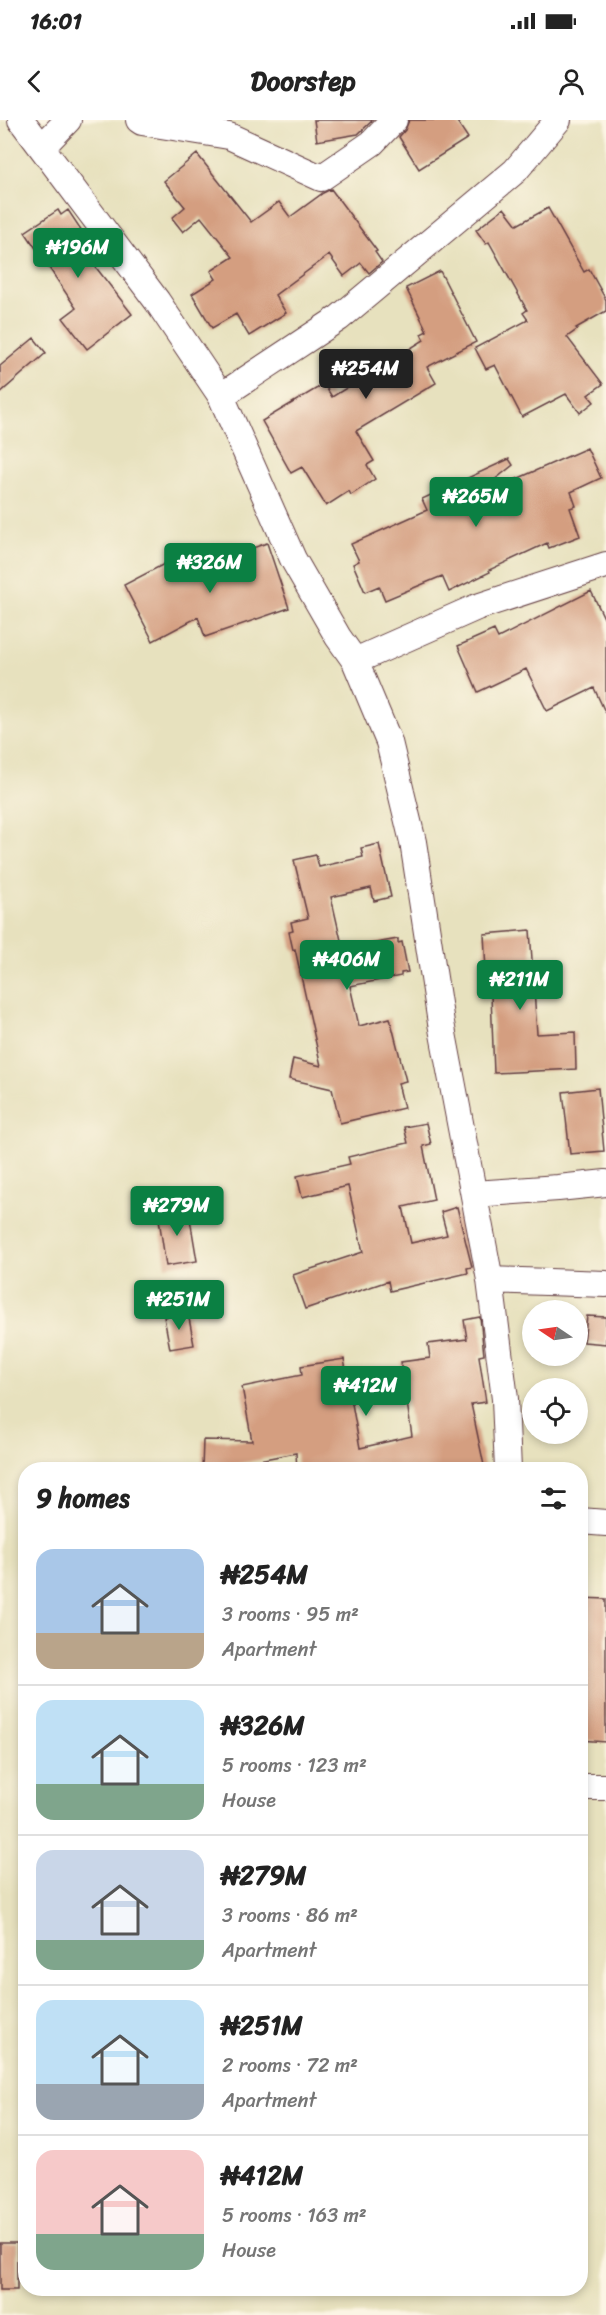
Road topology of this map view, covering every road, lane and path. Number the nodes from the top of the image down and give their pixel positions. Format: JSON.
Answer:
{"nodes":[{"id":1,"x":21,"y":120,"type":"edge"},
{"id":2,"x":68,"y":120,"type":"edge"},
{"id":3,"x":139,"y":120,"type":"edge"},
{"id":4,"x":394,"y":120,"type":"edge"},
{"id":5,"x":558,"y":120,"type":"edge"},
{"id":6,"x":42,"y":147,"type":"junction"},
{"id":7,"x":221,"y":396,"type":"junction"},
{"id":8,"x":606,"y":565,"type":"edge"},
{"id":9,"x":355,"y":661,"type":"junction"},
{"id":10,"x":606,"y":1183,"type":"edge"},
{"id":11,"x":474,"y":1194,"type":"junction"},
{"id":12,"x":490,"y":1280,"type":"junction"},
{"id":13,"x":606,"y":1284,"type":"edge"},
{"id":14,"x":508,"y":1462,"type":"edge"},
{"id":15,"x":588,"y":1521,"type":"edge"},
{"id":16,"x":606,"y":1522,"type":"edge"},
{"id":17,"x":588,"y":1787,"type":"edge"},
{"id":18,"x":606,"y":1787,"type":"edge"}],
"edges":[{"from":1,"to":6,"type":"street"},
{"from":2,"to":6,"type":"street"},
{"from":3,"to":4,"type":"street"},
{"from":5,"to":7,"type":"street"},
{"from":6,"to":7,"type":"street"},
{"from":7,"to":9,"type":"street"},
{"from":8,"to":9,"type":"street"},
{"from":9,"to":11,"type":"street"},
{"from":10,"to":11,"type":"street"},
{"from":11,"to":12,"type":"street"},
{"from":12,"to":13,"type":"street"},
{"from":12,"to":14,"type":"street"},
{"from":15,"to":16,"type":"street"},
{"from":17,"to":18,"type":"street"}]}
